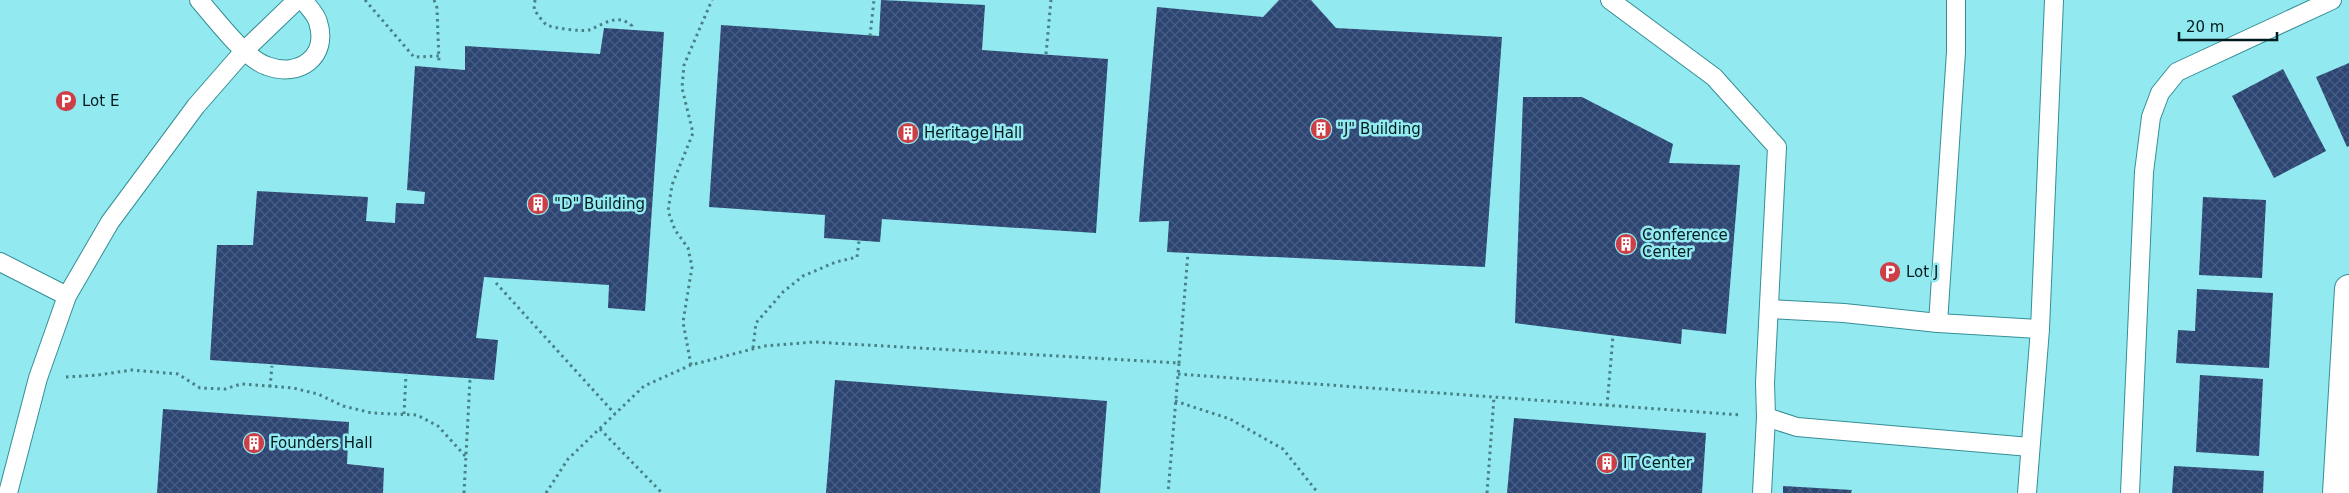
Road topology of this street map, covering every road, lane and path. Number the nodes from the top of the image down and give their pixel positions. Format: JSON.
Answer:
{"nodes":[{"id":1,"x":199,"y":0,"type":"edge"},
{"id":2,"x":297,"y":0,"type":"edge"},
{"id":3,"x":303,"y":0,"type":"edge"},
{"id":4,"x":365,"y":0,"type":"edge"},
{"id":5,"x":434,"y":0,"type":"edge"},
{"id":6,"x":535,"y":0,"type":"edge"},
{"id":7,"x":712,"y":0,"type":"edge"},
{"id":8,"x":874,"y":0,"type":"edge"},
{"id":9,"x":1051,"y":0,"type":"edge"},
{"id":10,"x":1610,"y":0,"type":"edge"},
{"id":11,"x":1956,"y":0,"type":"edge"},
{"id":12,"x":2054,"y":0,"type":"edge"},
{"id":13,"x":2332,"y":0,"type":"edge"},
{"id":14,"x":632,"y":30,"type":"dead end"},
{"id":15,"x":870,"y":36,"type":"dead end"},
{"id":16,"x":244,"y":51,"type":"junction"},
{"id":17,"x":1046,"y":54,"type":"dead end"},
{"id":18,"x":439,"y":56,"type":"junction"},
{"id":19,"x":439,"y":62,"type":"dead end"},
{"id":20,"x":859,"y":240,"type":"dead end"},
{"id":21,"x":1188,"y":253,"type":"dead end"},
{"id":22,"x":0,"y":262,"type":"edge"},
{"id":23,"x":496,"y":283,"type":"dead end"},
{"id":24,"x":2349,"y":289,"type":"edge"},
{"id":25,"x":66,"y":296,"type":"junction"},
{"id":26,"x":1770,"y":309,"type":"junction"},
{"id":27,"x":1938,"y":323,"type":"junction"},
{"id":28,"x":2040,"y":329,"type":"junction"},
{"id":29,"x":1613,"y":336,"type":"dead end"},
{"id":30,"x":752,"y":348,"type":"junction"},
{"id":31,"x":1179,"y":364,"type":"junction"},
{"id":32,"x":691,"y":365,"type":"junction"},
{"id":33,"x":272,"y":366,"type":"dead end"},
{"id":34,"x":1178,"y":374,"type":"junction"},
{"id":35,"x":406,"y":375,"type":"dead end"},
{"id":36,"x":38,"y":378,"type":"junction"},
{"id":37,"x":470,"y":379,"type":"dead end"},
{"id":38,"x":270,"y":387,"type":"junction"},
{"id":39,"x":1494,"y":397,"type":"junction"},
{"id":40,"x":1175,"y":401,"type":"junction"},
{"id":41,"x":1607,"y":406,"type":"junction"},
{"id":42,"x":404,"y":414,"type":"junction"},
{"id":43,"x":615,"y":414,"type":"junction"},
{"id":44,"x":1766,"y":417,"type":"junction"},
{"id":45,"x":600,"y":429,"type":"junction"},
{"id":46,"x":2030,"y":448,"type":"junction"},
{"id":47,"x":467,"y":458,"type":"junction"},
{"id":48,"x":8,"y":493,"type":"edge"},
{"id":49,"x":464,"y":493,"type":"edge"},
{"id":50,"x":546,"y":493,"type":"edge"},
{"id":51,"x":662,"y":493,"type":"edge"},
{"id":52,"x":1168,"y":493,"type":"edge"},
{"id":53,"x":1318,"y":493,"type":"edge"},
{"id":54,"x":1487,"y":493,"type":"edge"},
{"id":55,"x":1762,"y":493,"type":"edge"},
{"id":56,"x":2027,"y":493,"type":"edge"},
{"id":57,"x":2130,"y":493,"type":"edge"},
{"id":58,"x":2337,"y":493,"type":"edge"}],
"edges":[{"from":1,"to":16,"type":"lane"},
{"from":2,"to":16,"type":"lane"},
{"from":3,"to":16,"type":"lane"},
{"from":4,"to":18,"type":"path"},
{"from":5,"to":18,"type":"path"},
{"from":6,"to":14,"type":"path"},
{"from":7,"to":32,"type":"path"},
{"from":8,"to":15,"type":"path"},
{"from":9,"to":17,"type":"path"},
{"from":10,"to":26,"type":"lane"},
{"from":11,"to":27,"type":"lane"},
{"from":12,"to":28,"type":"lane"},
{"from":13,"to":57,"type":"lane"},
{"from":16,"to":25,"type":"lane"},
{"from":18,"to":19,"type":"path"},
{"from":20,"to":30,"type":"path"},
{"from":21,"to":31,"type":"path"},
{"from":22,"to":25,"type":"lane"},
{"from":23,"to":43,"type":"path"},
{"from":24,"to":58,"type":"street"},
{"from":25,"to":36,"type":"lane"},
{"from":26,"to":27,"type":"lane"},
{"from":26,"to":44,"type":"lane"},
{"from":27,"to":28,"type":"lane"},
{"from":28,"to":46,"type":"lane"},
{"from":29,"to":41,"type":"path"},
{"from":30,"to":31,"type":"path"},
{"from":30,"to":32,"type":"path"},
{"from":31,"to":34,"type":"path"},
{"from":32,"to":43,"type":"path"},
{"from":33,"to":38,"type":"path"},
{"from":34,"to":39,"type":"path"},
{"from":34,"to":40,"type":"path"},
{"from":35,"to":42,"type":"path"},
{"from":36,"to":38,"type":"path"},
{"from":36,"to":48,"type":"lane"},
{"from":37,"to":47,"type":"path"},
{"from":38,"to":42,"type":"path"},
{"from":39,"to":41,"type":"path"},
{"from":39,"to":54,"type":"path"},
{"from":40,"to":52,"type":"path"},
{"from":40,"to":53,"type":"path"},
{"from":41,"to":44,"type":"path"},
{"from":42,"to":47,"type":"path"},
{"from":43,"to":45,"type":"path"},
{"from":44,"to":46,"type":"lane"},
{"from":44,"to":55,"type":"lane"},
{"from":45,"to":50,"type":"path"},
{"from":45,"to":51,"type":"path"},
{"from":46,"to":56,"type":"lane"},
{"from":47,"to":49,"type":"path"}]}
